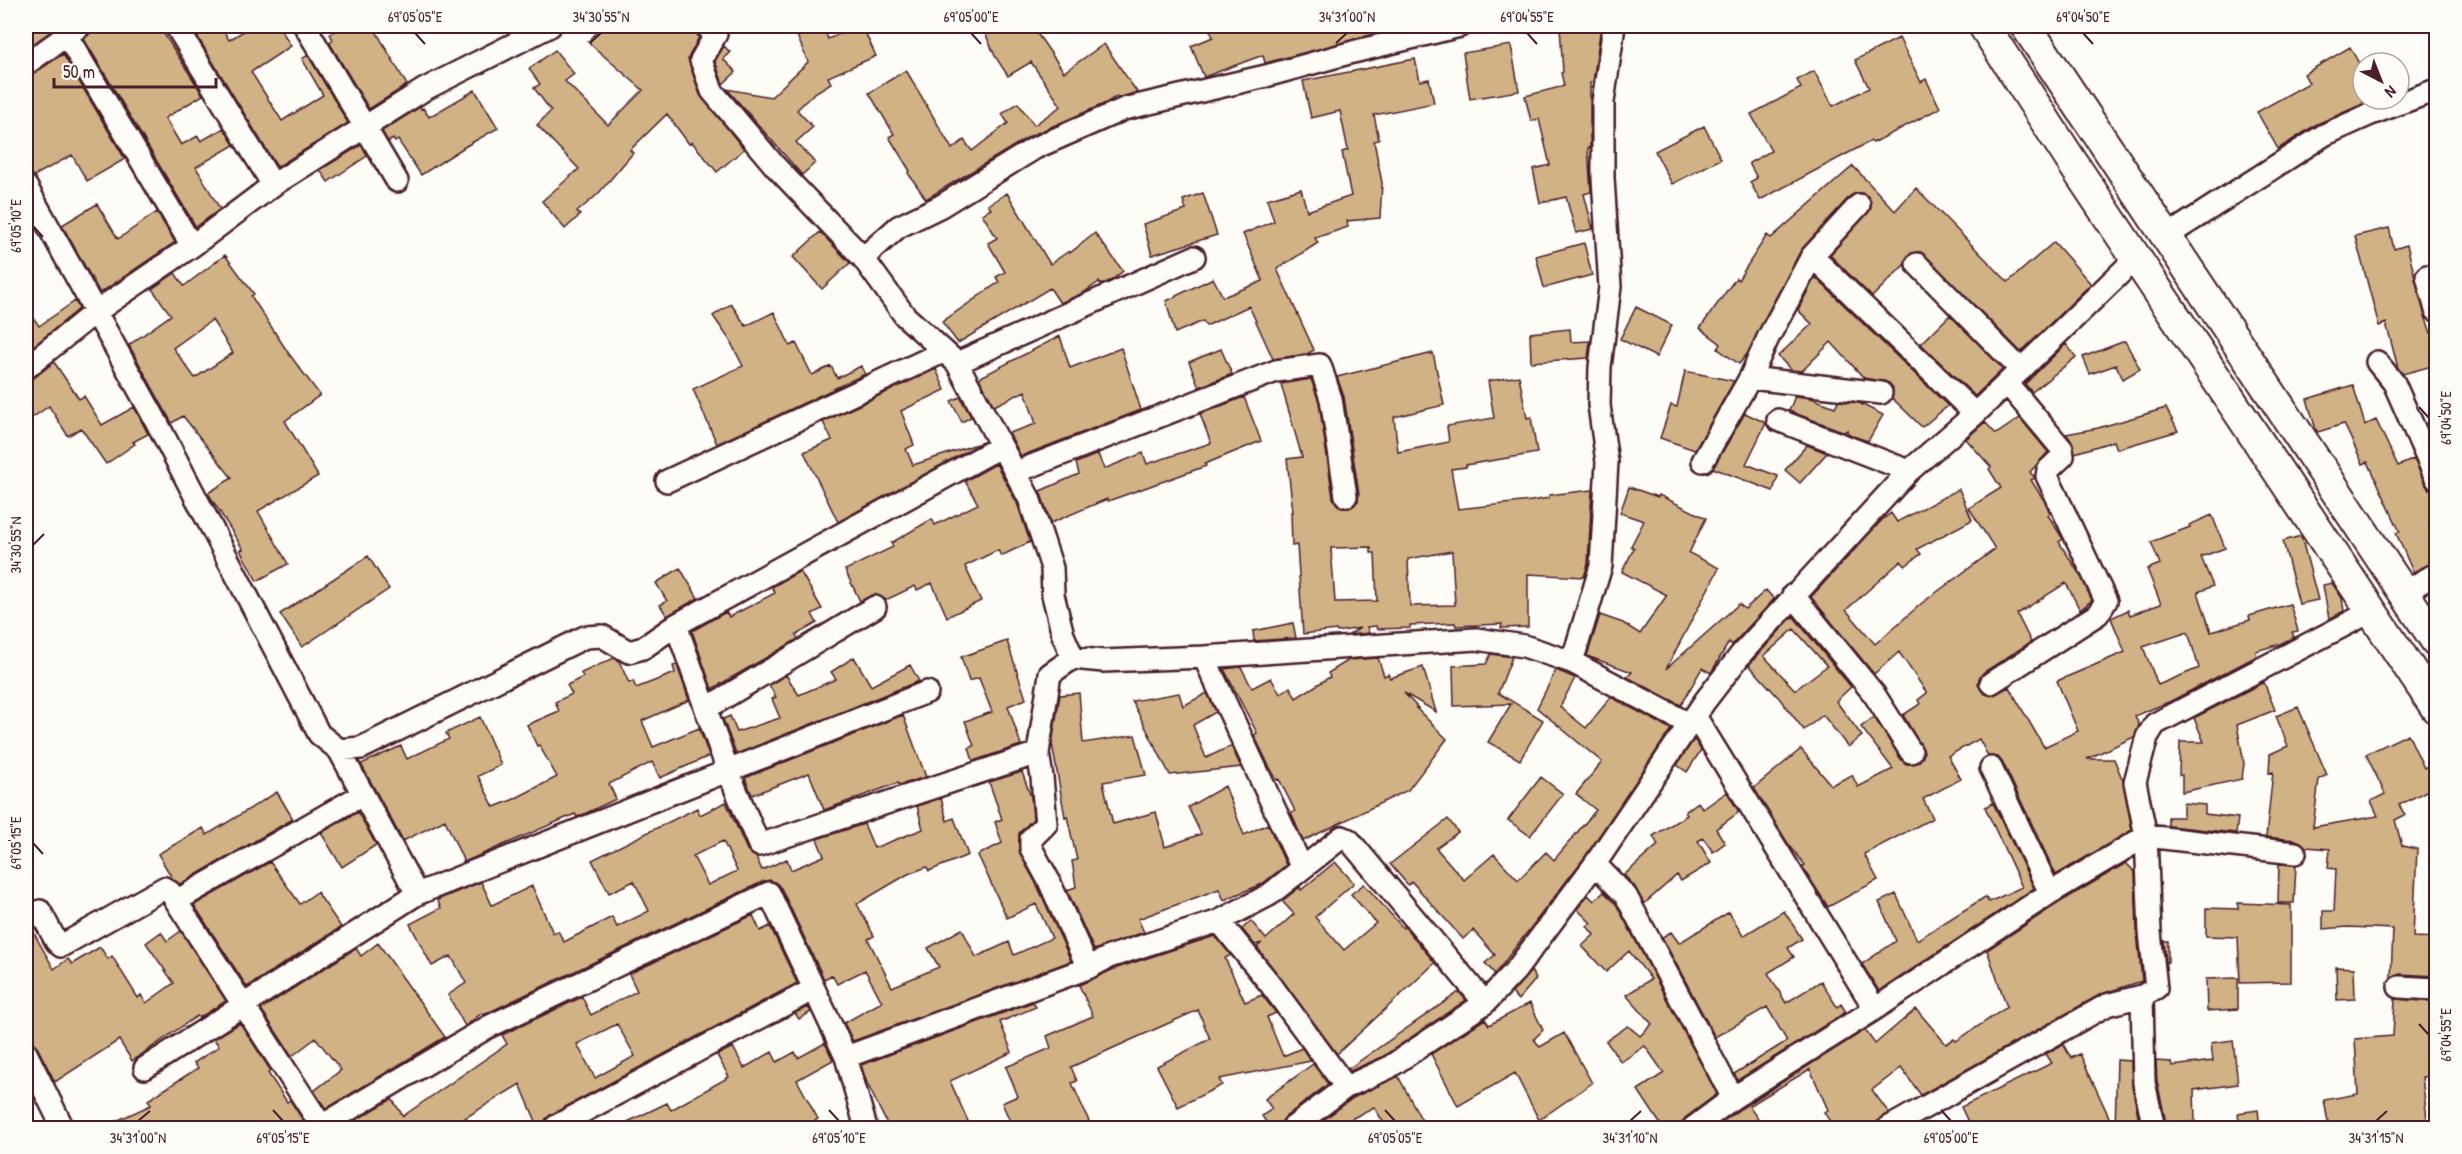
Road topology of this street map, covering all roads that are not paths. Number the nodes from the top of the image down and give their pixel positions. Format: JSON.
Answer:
{"nodes":[{"id":1,"x":176,"y":26,"type":"edge"},
{"id":2,"x":305,"y":26,"type":"edge"},
{"id":3,"x":550,"y":26,"type":"edge"},
{"id":4,"x":1460,"y":26,"type":"edge"},
{"id":5,"x":1614,"y":26,"type":"edge"},
{"id":6,"x":1984,"y":26,"type":"edge"},
{"id":7,"x":2026,"y":26,"type":"edge"},
{"id":8,"x":69,"y":28,"type":"edge"},
{"id":9,"x":715,"y":28,"type":"edge"},
{"id":10,"x":26,"y":64,"type":"edge"},
{"id":11,"x":2436,"y":90,"type":"edge"},
{"id":12,"x":365,"y":126,"type":"junction"},
{"id":13,"x":2104,"y":144,"type":"junction"},
{"id":14,"x":2074,"y":165,"type":"junction"},
{"id":15,"x":397,"y":182,"type":"dead end"},
{"id":16,"x":273,"y":185,"type":"junction"},
{"id":17,"x":26,"y":186,"type":"edge"},
{"id":18,"x":1859,"y":205,"type":"dead end"},
{"id":19,"x":2167,"y":236,"type":"junction"},
{"id":20,"x":192,"y":246,"type":"junction"},
{"id":21,"x":1812,"y":255,"type":"junction"},
{"id":22,"x":1194,"y":257,"type":"dead end"},
{"id":23,"x":863,"y":258,"type":"junction"},
{"id":24,"x":2136,"y":258,"type":"junction"},
{"id":25,"x":1917,"y":264,"type":"dead end"},
{"id":26,"x":2427,"y":276,"type":"dead end"},
{"id":27,"x":2436,"y":310,"type":"edge"},
{"id":28,"x":94,"y":313,"type":"junction"},
{"id":29,"x":950,"y":358,"type":"junction"},
{"id":30,"x":2377,"y":362,"type":"dead end"},
{"id":31,"x":26,"y":368,"type":"edge"},
{"id":32,"x":2014,"y":376,"type":"junction"},
{"id":33,"x":1750,"y":378,"type":"junction"},
{"id":34,"x":1881,"y":393,"type":"dead end"},
{"id":35,"x":1974,"y":414,"type":"junction"},
{"id":36,"x":1778,"y":420,"type":"dead end"},
{"id":37,"x":1000,"y":447,"type":"junction"},
{"id":38,"x":1703,"y":460,"type":"dead end"},
{"id":39,"x":1910,"y":471,"type":"junction"},
{"id":40,"x":1016,"y":472,"type":"junction"},
{"id":41,"x":2436,"y":478,"type":"edge"},
{"id":42,"x":667,"y":481,"type":"dead end"},
{"id":43,"x":1346,"y":495,"type":"dead end"},
{"id":44,"x":2436,"y":574,"type":"edge"},
{"id":45,"x":2404,"y":592,"type":"junction"},
{"id":46,"x":1793,"y":595,"type":"junction"},
{"id":47,"x":875,"y":607,"type":"dead end"},
{"id":48,"x":2372,"y":611,"type":"junction"},
{"id":49,"x":676,"y":625,"type":"junction"},
{"id":50,"x":2436,"y":641,"type":"edge"},
{"id":51,"x":1204,"y":657,"type":"junction"},
{"id":52,"x":1073,"y":658,"type":"junction"},
{"id":53,"x":1572,"y":662,"type":"junction"},
{"id":54,"x":1991,"y":684,"type":"dead end"},
{"id":55,"x":927,"y":692,"type":"dead end"},
{"id":56,"x":707,"y":708,"type":"junction"},
{"id":57,"x":2436,"y":708,"type":"edge"},
{"id":58,"x":1692,"y":720,"type":"junction"},
{"id":59,"x":339,"y":750,"type":"junction"},
{"id":60,"x":1911,"y":752,"type":"dead end"},
{"id":61,"x":1038,"y":753,"type":"junction"},
{"id":62,"x":1991,"y":768,"type":"dead end"},
{"id":63,"x":728,"y":771,"type":"junction"},
{"id":64,"x":363,"y":794,"type":"junction"},
{"id":65,"x":2146,"y":836,"type":"junction"},
{"id":66,"x":2295,"y":853,"type":"dead end"},
{"id":67,"x":1595,"y":864,"type":"junction"},
{"id":68,"x":1302,"y":868,"type":"junction"},
{"id":69,"x":2050,"y":893,"type":"junction"},
{"id":70,"x":417,"y":894,"type":"junction"},
{"id":71,"x":176,"y":901,"type":"junction"},
{"id":72,"x":40,"y":911,"type":"dead end"},
{"id":73,"x":1219,"y":921,"type":"junction"},
{"id":74,"x":1088,"y":968,"type":"junction"},
{"id":75,"x":2399,"y":987,"type":"dead end"},
{"id":76,"x":814,"y":989,"type":"junction"},
{"id":77,"x":2436,"y":989,"type":"edge"},
{"id":78,"x":2142,"y":996,"type":"junction"},
{"id":79,"x":1485,"y":1003,"type":"junction"},
{"id":80,"x":242,"y":1005,"type":"junction"},
{"id":81,"x":1875,"y":1009,"type":"junction"},
{"id":82,"x":26,"y":1053,"type":"edge"},
{"id":83,"x":846,"y":1057,"type":"junction"},
{"id":84,"x":145,"y":1068,"type":"dead end"},
{"id":85,"x":1346,"y":1087,"type":"junction"},
{"id":86,"x":1733,"y":1098,"type":"junction"},
{"id":87,"x":556,"y":1126,"type":"dead end"},
{"id":88,"x":63,"y":1128,"type":"edge"},
{"id":89,"x":320,"y":1128,"type":"edge"},
{"id":90,"x":866,"y":1128,"type":"edge"},
{"id":91,"x":1292,"y":1128,"type":"edge"},
{"id":92,"x":1693,"y":1128,"type":"edge"},
{"id":93,"x":1888,"y":1128,"type":"edge"},
{"id":94,"x":2154,"y":1128,"type":"edge"}],
"edges":[{"from":1,"to":16,"type":"street"},
{"from":2,"to":12,"type":"street"},
{"from":3,"to":12,"type":"street"},
{"from":4,"to":23,"type":"street"},
{"from":5,"to":53,"type":"street"},
{"from":6,"to":14,"type":"main road"},
{"from":7,"to":13,"type":"main road"},
{"from":8,"to":10,"type":"street"},
{"from":8,"to":20,"type":"street"},
{"from":9,"to":23,"type":"street"},
{"from":11,"to":19,"type":"street"},
{"from":12,"to":15,"type":"street"},
{"from":12,"to":16,"type":"street"},
{"from":13,"to":14,"type":"main road"},
{"from":13,"to":19,"type":"main road"},
{"from":14,"to":24,"type":"main road"},
{"from":16,"to":20,"type":"street"},
{"from":17,"to":28,"type":"street"},
{"from":18,"to":21,"type":"street"},
{"from":19,"to":45,"type":"main road"},
{"from":20,"to":28,"type":"street"},
{"from":21,"to":33,"type":"street"},
{"from":21,"to":35,"type":"street"},
{"from":22,"to":29,"type":"street"},
{"from":23,"to":29,"type":"street"},
{"from":24,"to":32,"type":"street"},
{"from":24,"to":48,"type":"main road"},
{"from":25,"to":32,"type":"street"},
{"from":26,"to":27,"type":"street"},
{"from":28,"to":31,"type":"street"},
{"from":28,"to":59,"type":"street"},
{"from":29,"to":37,"type":"street"},
{"from":29,"to":42,"type":"street"},
{"from":30,"to":41,"type":"street"},
{"from":32,"to":35,"type":"street"},
{"from":32,"to":54,"type":"street"},
{"from":33,"to":34,"type":"street"},
{"from":33,"to":38,"type":"street"},
{"from":35,"to":39,"type":"street"},
{"from":36,"to":39,"type":"street"},
{"from":37,"to":40,"type":"street"},
{"from":37,"to":49,"type":"street"},
{"from":39,"to":46,"type":"street"},
{"from":40,"to":43,"type":"street"},
{"from":40,"to":52,"type":"street"},
{"from":44,"to":45,"type":"street"},
{"from":45,"to":50,"type":"main road"},
{"from":46,"to":58,"type":"street"},
{"from":46,"to":60,"type":"street"},
{"from":47,"to":56,"type":"street"},
{"from":48,"to":57,"type":"main road"},
{"from":48,"to":65,"type":"street"},
{"from":49,"to":56,"type":"street"},
{"from":49,"to":59,"type":"street"},
{"from":51,"to":52,"type":"street"},
{"from":51,"to":53,"type":"street"},
{"from":51,"to":68,"type":"street"},
{"from":52,"to":61,"type":"street"},
{"from":53,"to":58,"type":"street"},
{"from":55,"to":63,"type":"street"},
{"from":56,"to":63,"type":"street"},
{"from":58,"to":67,"type":"street"},
{"from":58,"to":81,"type":"street"},
{"from":59,"to":64,"type":"street"},
{"from":61,"to":63,"type":"street"},
{"from":61,"to":74,"type":"street"},
{"from":62,"to":69,"type":"street"},
{"from":63,"to":70,"type":"street"},
{"from":64,"to":70,"type":"street"},
{"from":64,"to":71,"type":"street"},
{"from":65,"to":66,"type":"street"},
{"from":65,"to":69,"type":"street"},
{"from":65,"to":78,"type":"street"},
{"from":67,"to":79,"type":"street"},
{"from":67,"to":86,"type":"street"},
{"from":68,"to":73,"type":"street"},
{"from":68,"to":79,"type":"street"},
{"from":69,"to":81,"type":"street"},
{"from":70,"to":80,"type":"street"},
{"from":71,"to":72,"type":"street"},
{"from":71,"to":80,"type":"street"},
{"from":73,"to":74,"type":"street"},
{"from":73,"to":85,"type":"street"},
{"from":74,"to":83,"type":"street"},
{"from":75,"to":77,"type":"street"},
{"from":76,"to":83,"type":"street"},
{"from":76,"to":87,"type":"street"},
{"from":76,"to":89,"type":"street"},
{"from":78,"to":93,"type":"street"},
{"from":78,"to":94,"type":"street"},
{"from":79,"to":85,"type":"street"},
{"from":80,"to":84,"type":"street"},
{"from":80,"to":89,"type":"street"},
{"from":81,"to":86,"type":"street"},
{"from":82,"to":88,"type":"street"},
{"from":83,"to":90,"type":"street"},
{"from":85,"to":91,"type":"street"},
{"from":86,"to":92,"type":"street"}]}
